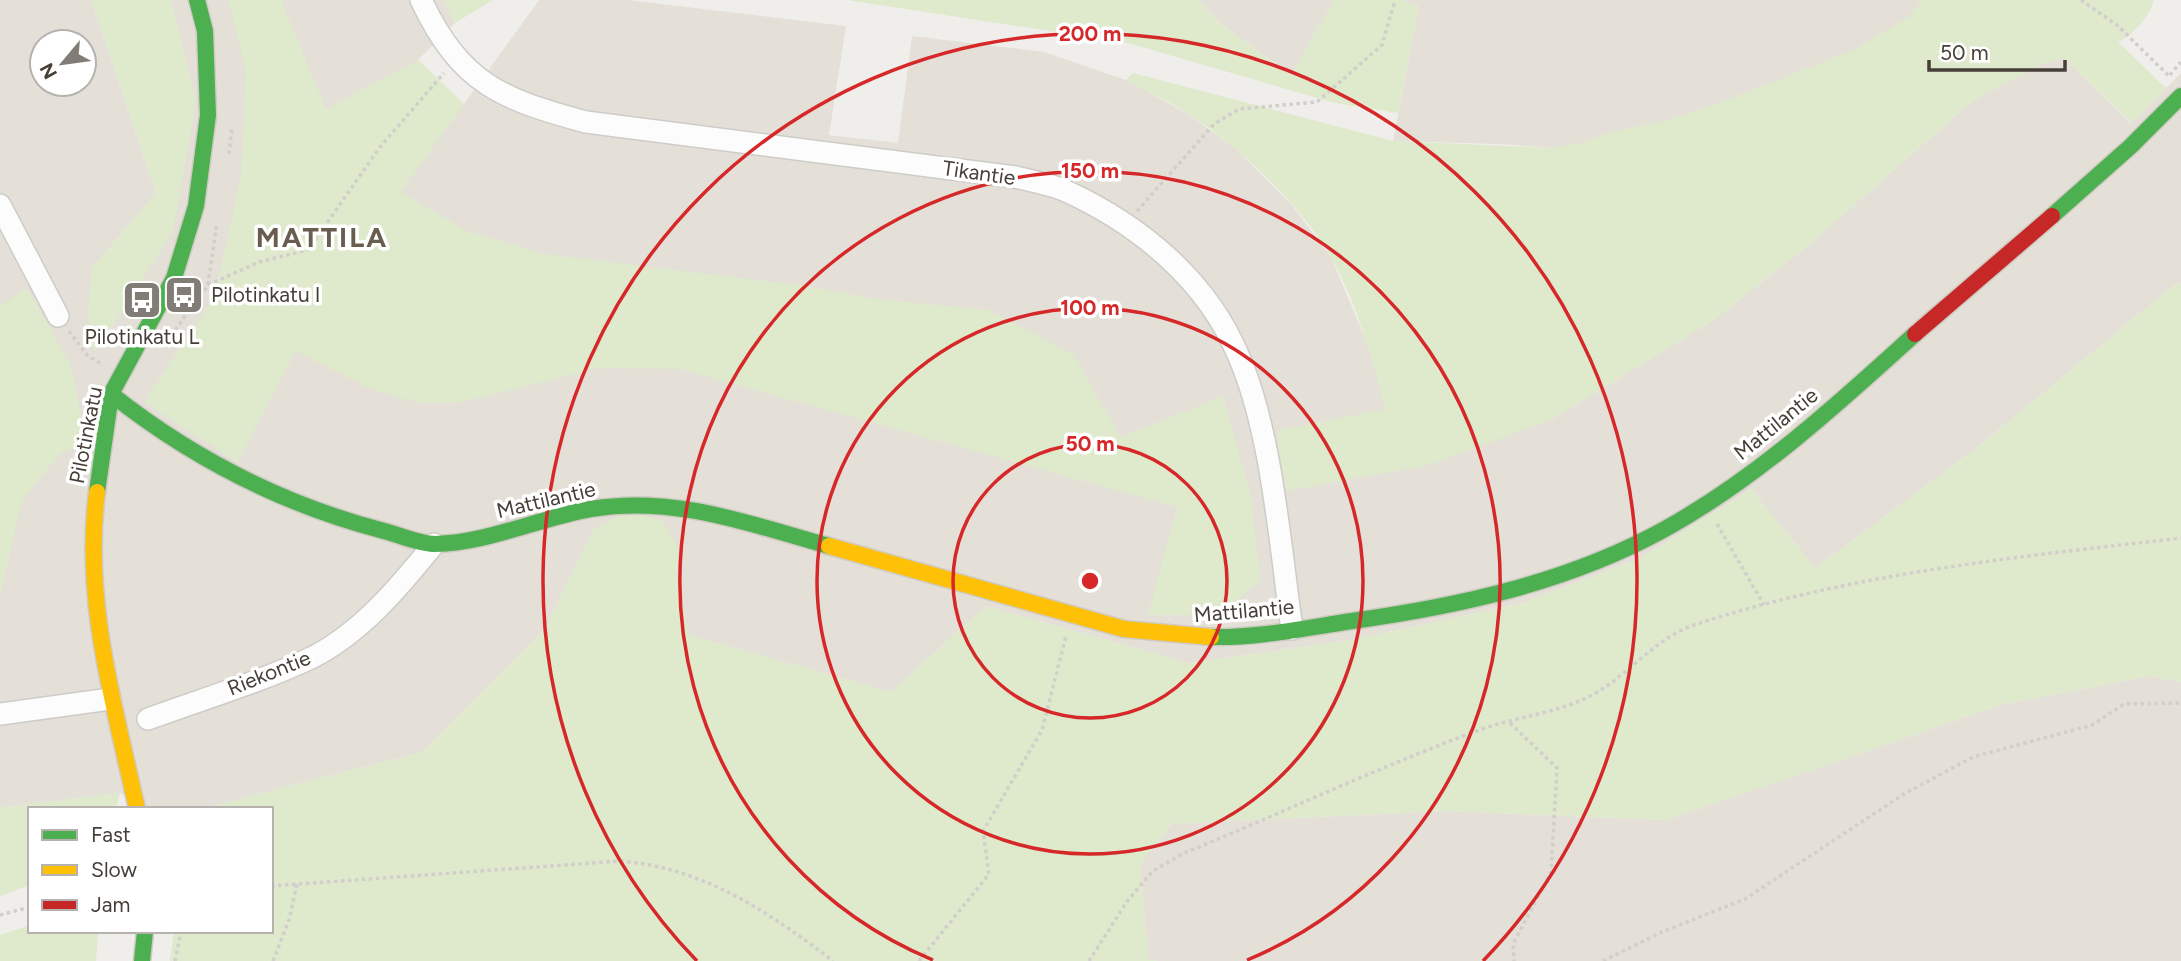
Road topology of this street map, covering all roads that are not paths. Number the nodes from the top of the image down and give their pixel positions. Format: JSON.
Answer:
{"nodes":[{"id":1,"x":197,"y":0,"type":"edge"},
{"id":2,"x":421,"y":0,"type":"edge"},
{"id":3,"x":2176,"y":102,"type":"edge"},
{"id":4,"x":0,"y":205,"type":"edge"},
{"id":5,"x":58,"y":316,"type":"road end"},
{"id":6,"x":111,"y":394,"type":"junction"},
{"id":7,"x":434,"y":544,"type":"junction"},
{"id":8,"x":1292,"y":629,"type":"junction"},
{"id":9,"x":110,"y":699,"type":"junction"},
{"id":10,"x":0,"y":714,"type":"edge"},
{"id":11,"x":148,"y":719,"type":"dead end"},
{"id":12,"x":137,"y":807,"type":"edge"},
{"id":13,"x":145,"y":933,"type":"edge"},
{"id":14,"x":142,"y":961,"type":"edge"}],
"edges":[{"from":1,"to":6,"type":"street","name":"Pilotinkatu"},
{"from":2,"to":8,"type":"street","name":"Tikantie"},
{"from":3,"to":8,"type":"street","name":"Mattilantie"},
{"from":4,"to":5,"type":"street"},
{"from":6,"to":7,"type":"street","name":"Mattilantie"},
{"from":6,"to":9,"type":"street","name":"Pilotinkatu"},
{"from":7,"to":8,"type":"street","name":"Mattilantie"},
{"from":7,"to":11,"type":"street","name":"Riekontie"},
{"from":9,"to":10,"type":"street"},
{"from":9,"to":12,"type":"street","name":"Pilotinkatu"},
{"from":13,"to":14,"type":"street"}]}
